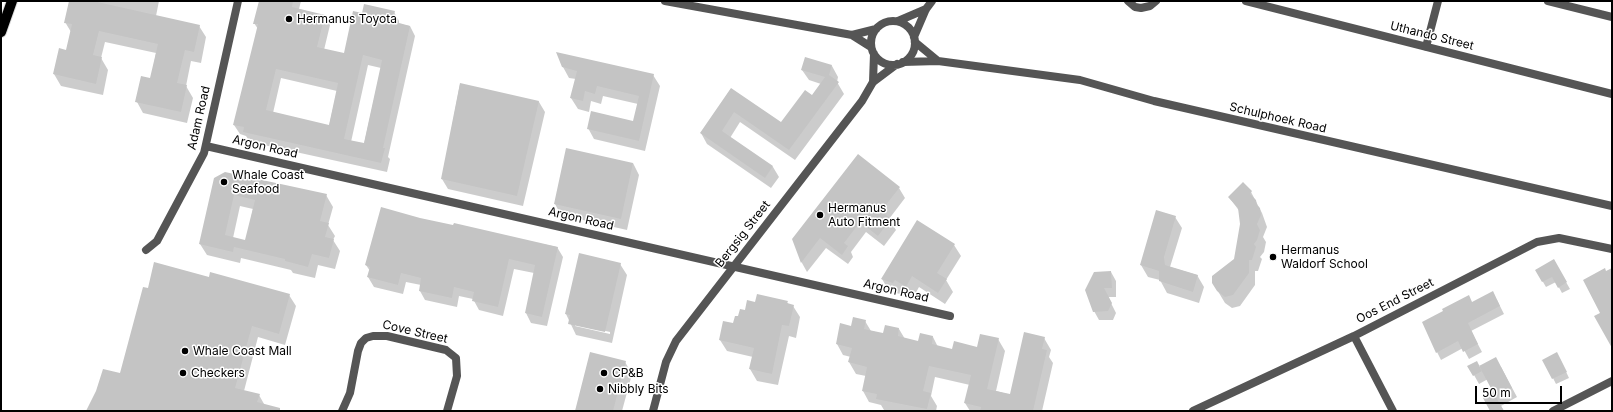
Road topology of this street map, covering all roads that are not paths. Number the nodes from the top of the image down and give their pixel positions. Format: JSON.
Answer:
{"nodes":[{"id":1,"x":12,"y":1,"type":"edge"},
{"id":2,"x":238,"y":1,"type":"edge"},
{"id":3,"x":665,"y":1,"type":"edge"},
{"id":4,"x":932,"y":1,"type":"edge"},
{"id":5,"x":1128,"y":1,"type":"edge"},
{"id":6,"x":1156,"y":1,"type":"edge"},
{"id":7,"x":1246,"y":1,"type":"edge"},
{"id":8,"x":1438,"y":1,"type":"edge"},
{"id":9,"x":1548,"y":1,"type":"edge"},
{"id":10,"x":926,"y":9,"type":"junction"},
{"id":11,"x":1612,"y":17,"type":"edge"},
{"id":12,"x":898,"y":21,"type":"junction"},
{"id":13,"x":876,"y":29,"type":"junction"},
{"id":14,"x":1,"y":32,"type":"edge"},
{"id":15,"x":852,"y":35,"type":"junction"},
{"id":16,"x":914,"y":39,"type":"junction"},
{"id":17,"x":1426,"y":47,"type":"junction"},
{"id":18,"x":873,"y":50,"type":"junction"},
{"id":19,"x":938,"y":61,"type":"junction"},
{"id":20,"x":900,"y":63,"type":"junction"},
{"id":21,"x":873,"y":82,"type":"junction"},
{"id":22,"x":1612,"y":94,"type":"edge"},
{"id":23,"x":206,"y":146,"type":"junction"},
{"id":24,"x":1612,"y":206,"type":"edge"},
{"id":25,"x":1612,"y":249,"type":"edge"},
{"id":26,"x":146,"y":250,"type":"dead end"},
{"id":27,"x":733,"y":266,"type":"junction"},
{"id":28,"x":950,"y":316,"type":"dead end"},
{"id":29,"x":1354,"y":336,"type":"junction"},
{"id":30,"x":1612,"y":381,"type":"edge"},
{"id":31,"x":342,"y":411,"type":"edge"},
{"id":32,"x":447,"y":411,"type":"edge"},
{"id":33,"x":653,"y":411,"type":"edge"},
{"id":34,"x":1193,"y":411,"type":"edge"},
{"id":35,"x":1393,"y":411,"type":"edge"},
{"id":36,"x":1553,"y":411,"type":"edge"}],
"edges":[{"from":1,"to":14,"type":"main road"},
{"from":2,"to":23,"type":"street","name":"Adam Road"},
{"from":3,"to":15,"type":"street"},
{"from":4,"to":10,"type":"street"},
{"from":5,"to":6,"type":"street"},
{"from":7,"to":17,"type":"street","name":"Uthando Street"},
{"from":8,"to":17,"type":"street"},
{"from":9,"to":11,"type":"street"},
{"from":10,"to":12,"type":"street"},
{"from":10,"to":16,"type":"street"},
{"from":12,"to":13,"type":"street"},
{"from":12,"to":16,"type":"street"},
{"from":13,"to":15,"type":"street"},
{"from":13,"to":18,"type":"street"},
{"from":15,"to":18,"type":"street"},
{"from":16,"to":19,"type":"street"},
{"from":16,"to":20,"type":"street"},
{"from":17,"to":22,"type":"street","name":"Uthando Street"},
{"from":18,"to":20,"type":"street"},
{"from":18,"to":21,"type":"street","name":"Bergsig Street"},
{"from":19,"to":20,"type":"street","name":"Schulphoek Road"},
{"from":19,"to":24,"type":"street","name":"Schulphoek Road"},
{"from":20,"to":21,"type":"street","name":"Bergsig Street"},
{"from":21,"to":27,"type":"street","name":"Bergsig Street"},
{"from":23,"to":26,"type":"street","name":"Adam Road"},
{"from":23,"to":27,"type":"street","name":"Argon Road"},
{"from":25,"to":29,"type":"street","name":"Oos End Street"},
{"from":27,"to":28,"type":"street","name":"Argon Road"},
{"from":27,"to":33,"type":"street","name":"Bergsig Street"},
{"from":29,"to":34,"type":"street","name":"Oos End Street"},
{"from":29,"to":35,"type":"street"},
{"from":30,"to":36,"type":"street"},
{"from":31,"to":32,"type":"street","name":"Cove Street"}]}
